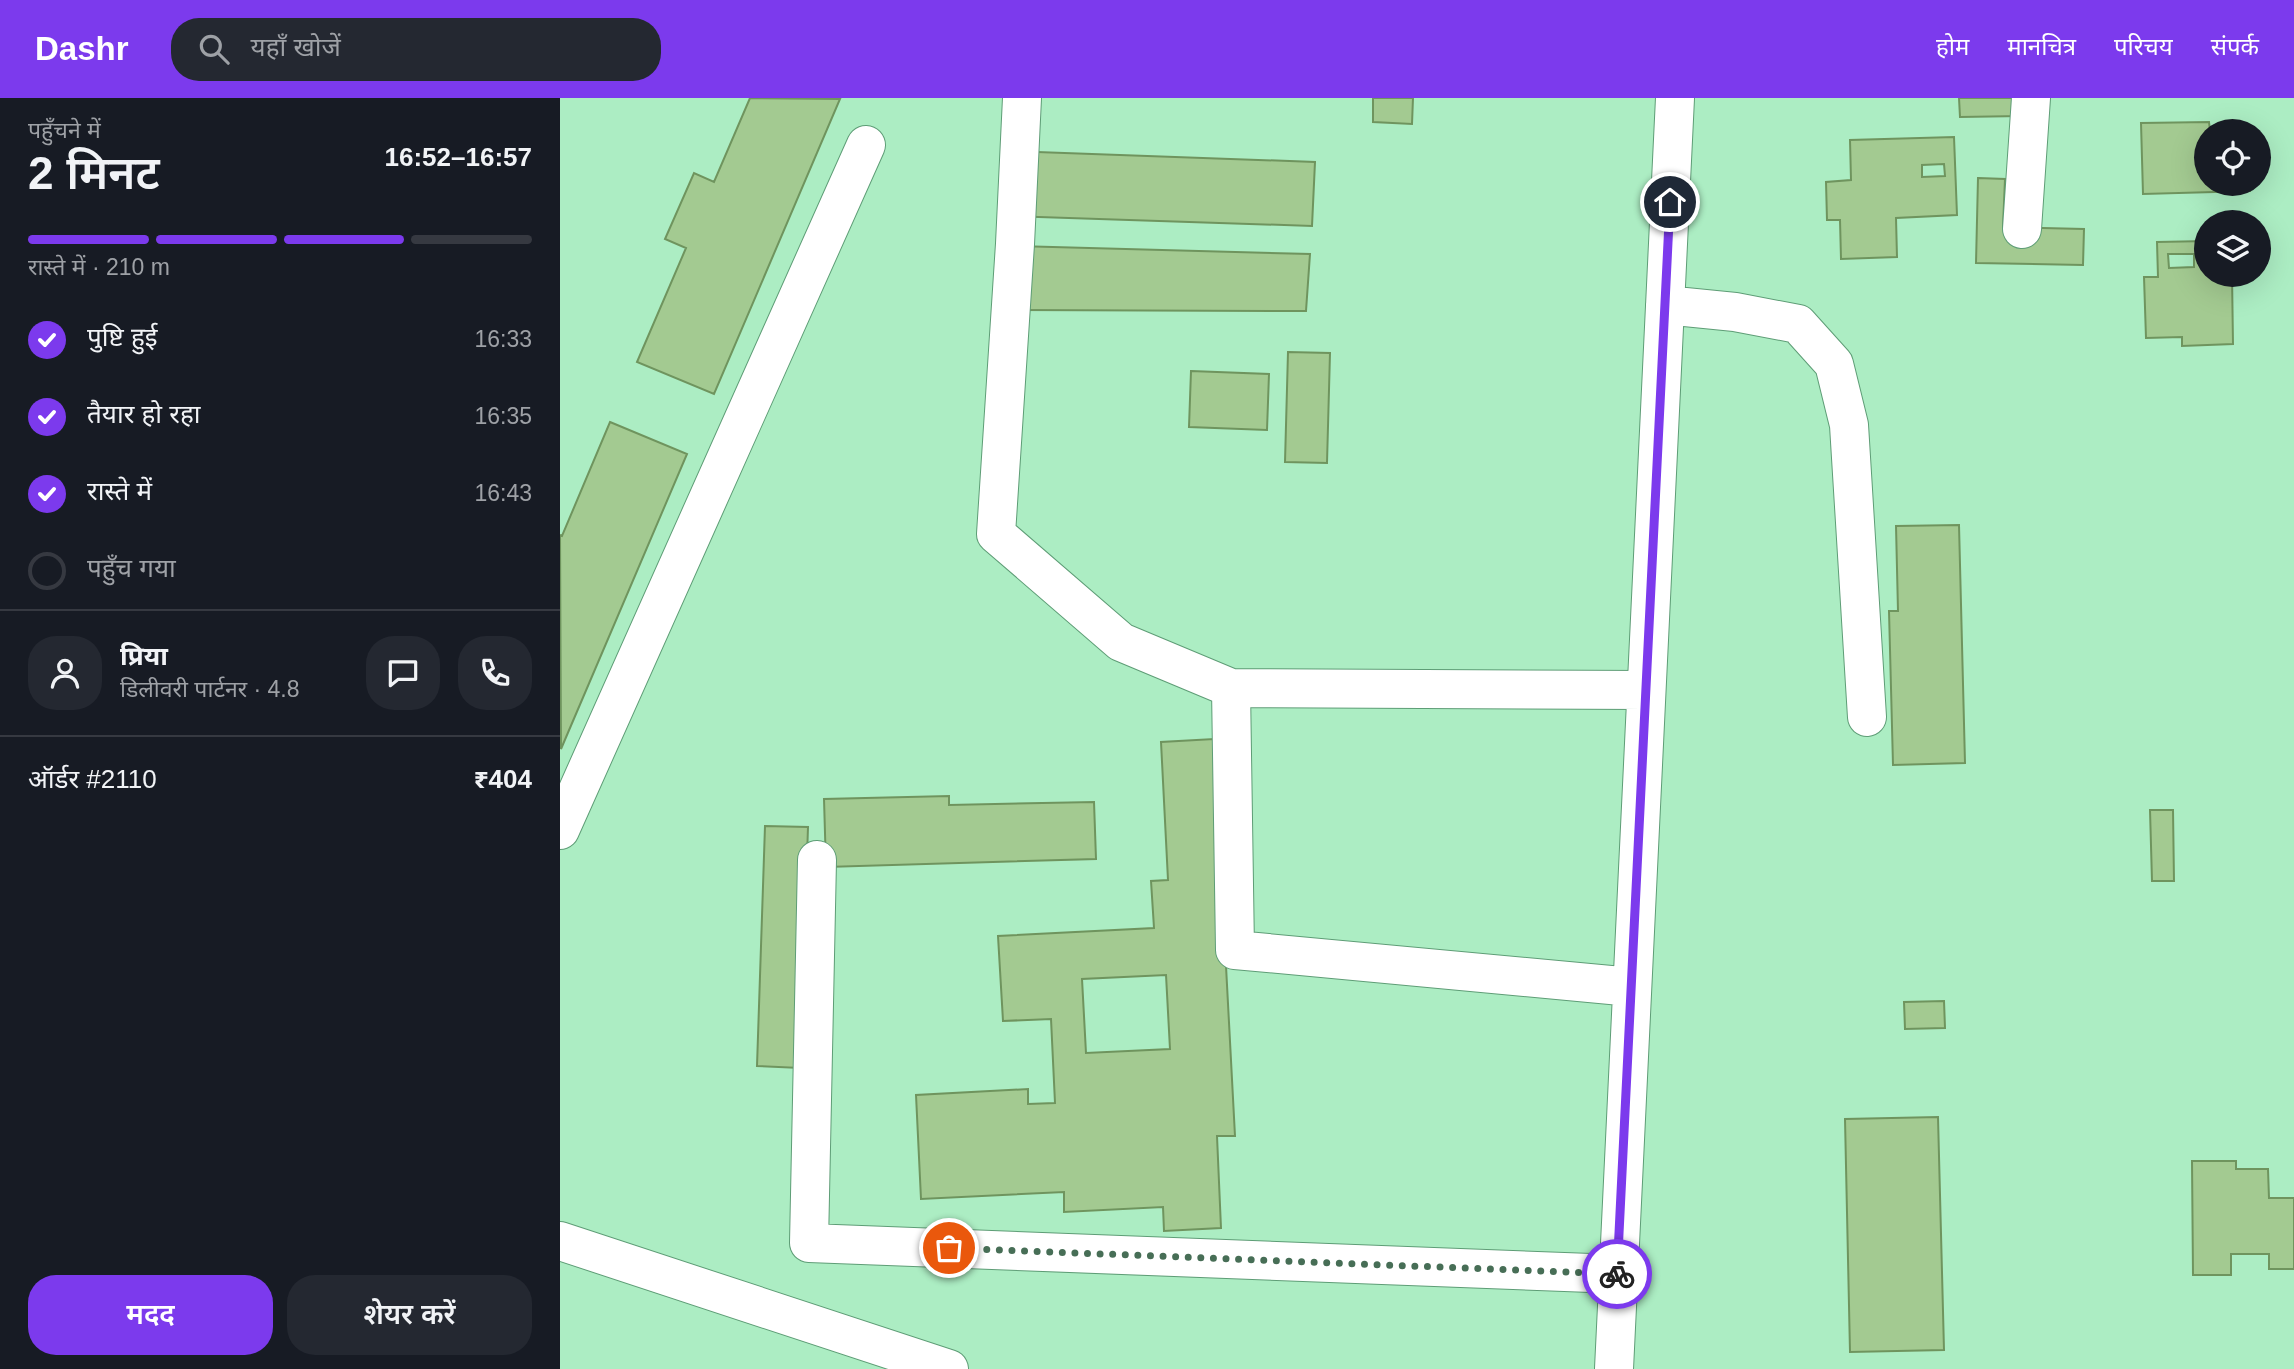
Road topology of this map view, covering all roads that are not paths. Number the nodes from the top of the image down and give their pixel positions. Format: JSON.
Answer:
{"nodes":[{"id":1,"x":1022,"y":98,"type":"edge"},
{"id":2,"x":1675,"y":98,"type":"edge"},
{"id":3,"x":2031,"y":98,"type":"edge"},
{"id":4,"x":866,"y":145,"type":"dead end"},
{"id":5,"x":2022,"y":229,"type":"dead end"},
{"id":6,"x":1665,"y":305,"type":"junction"},
{"id":7,"x":1231,"y":688,"type":"junction"},
{"id":8,"x":1646,"y":690,"type":"junction"},
{"id":9,"x":1867,"y":717,"type":"dead end"},
{"id":10,"x":560,"y":830,"type":"edge"},
{"id":11,"x":817,"y":860,"type":"dead end"},
{"id":12,"x":1632,"y":987,"type":"junction"},
{"id":13,"x":560,"y":1241,"type":"edge"},
{"id":14,"x":1618,"y":1274,"type":"junction"},
{"id":15,"x":949,"y":1369,"type":"edge"},
{"id":16,"x":1614,"y":1369,"type":"edge"}],
"edges":[{"from":1,"to":7,"type":"street"},
{"from":2,"to":6,"type":"street"},
{"from":3,"to":5,"type":"street"},
{"from":4,"to":10,"type":"street"},
{"from":6,"to":8,"type":"street"},
{"from":6,"to":9,"type":"street"},
{"from":7,"to":8,"type":"street"},
{"from":7,"to":12,"type":"street"},
{"from":8,"to":12,"type":"street"},
{"from":11,"to":14,"type":"street"},
{"from":12,"to":14,"type":"street"},
{"from":13,"to":15,"type":"street"},
{"from":14,"to":16,"type":"street"}]}
